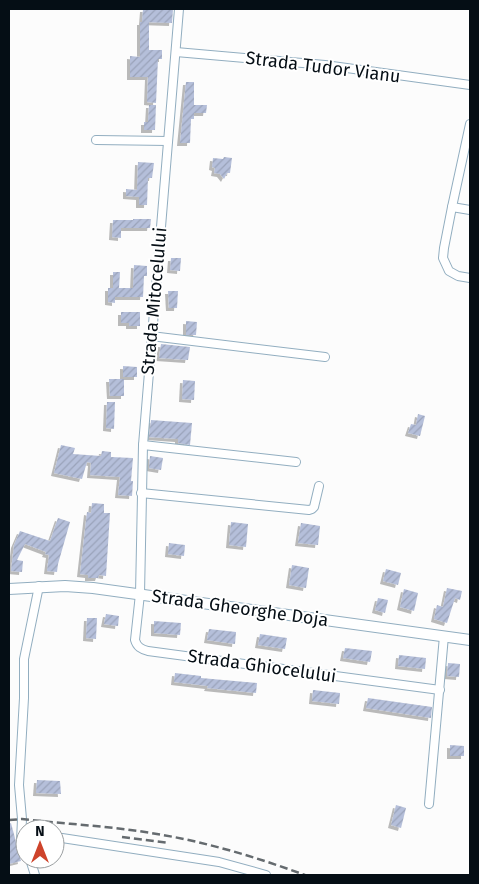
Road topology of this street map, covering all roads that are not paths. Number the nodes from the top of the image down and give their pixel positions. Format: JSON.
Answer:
{"nodes":[{"id":1,"x":179,"y":9,"type":"edge"},
{"id":2,"x":176,"y":52,"type":"junction"},
{"id":3,"x":470,"y":85,"type":"edge"},
{"id":4,"x":470,"y":124,"type":"edge"},
{"id":5,"x":96,"y":140,"type":"dead end"},
{"id":6,"x":168,"y":142,"type":"junction"},
{"id":7,"x":452,"y":207,"type":"junction"},
{"id":8,"x":470,"y":210,"type":"edge"},
{"id":9,"x":470,"y":278,"type":"edge"},
{"id":10,"x":151,"y":336,"type":"junction"},
{"id":11,"x":326,"y":357,"type":"dead end"},
{"id":12,"x":143,"y":445,"type":"junction"},
{"id":13,"x":296,"y":462,"type":"dead end"},
{"id":14,"x":319,"y":486,"type":"dead end"},
{"id":15,"x":141,"y":493,"type":"junction"},
{"id":16,"x":39,"y":586,"type":"junction"},
{"id":17,"x":9,"y":589,"type":"edge"},
{"id":18,"x":140,"y":594,"type":"junction"},
{"id":19,"x":444,"y":636,"type":"junction"},
{"id":20,"x":470,"y":640,"type":"edge"},
{"id":21,"x":440,"y":690,"type":"junction"},
{"id":22,"x":18,"y":785,"type":"junction"},
{"id":23,"x":9,"y":786,"type":"edge"},
{"id":24,"x":429,"y":804,"type":"dead end"},
{"id":25,"x":22,"y":819,"type":"edge"},
{"id":26,"x":65,"y":838,"type":"edge"},
{"id":27,"x":266,"y":875,"type":"edge"}],
"edges":[{"from":1,"to":2,"type":"street","name":"Strada Mitocelului"},
{"from":2,"to":3,"type":"street","name":"Strada Tudor Vianu"},
{"from":2,"to":6,"type":"street","name":"Strada Mitocelului"},
{"from":4,"to":7,"type":"street"},
{"from":5,"to":6,"type":"street"},
{"from":6,"to":10,"type":"street","name":"Strada Mitocelului"},
{"from":7,"to":8,"type":"street"},
{"from":7,"to":9,"type":"street"},
{"from":10,"to":11,"type":"street"},
{"from":10,"to":12,"type":"street","name":"Strada Mitocelului"},
{"from":12,"to":13,"type":"street"},
{"from":12,"to":15,"type":"street","name":"Strada Mitocelului"},
{"from":14,"to":15,"type":"street"},
{"from":15,"to":18,"type":"street","name":"Strada Mitocelului"},
{"from":16,"to":17,"type":"main road","name":"Strada Gheorghe Doja"},
{"from":16,"to":18,"type":"main road","name":"Strada Gheorghe Doja"},
{"from":16,"to":22,"type":"street"},
{"from":18,"to":19,"type":"main road","name":"Strada Gheorghe Doja"},
{"from":18,"to":21,"type":"street","name":"Strada Ghiocelului"},
{"from":19,"to":20,"type":"main road","name":"Strada Gheorghe Doja"},
{"from":19,"to":21,"type":"street"},
{"from":21,"to":24,"type":"street"},
{"from":22,"to":23,"type":"street"},
{"from":22,"to":25,"type":"street"},
{"from":26,"to":27,"type":"street"}]}
